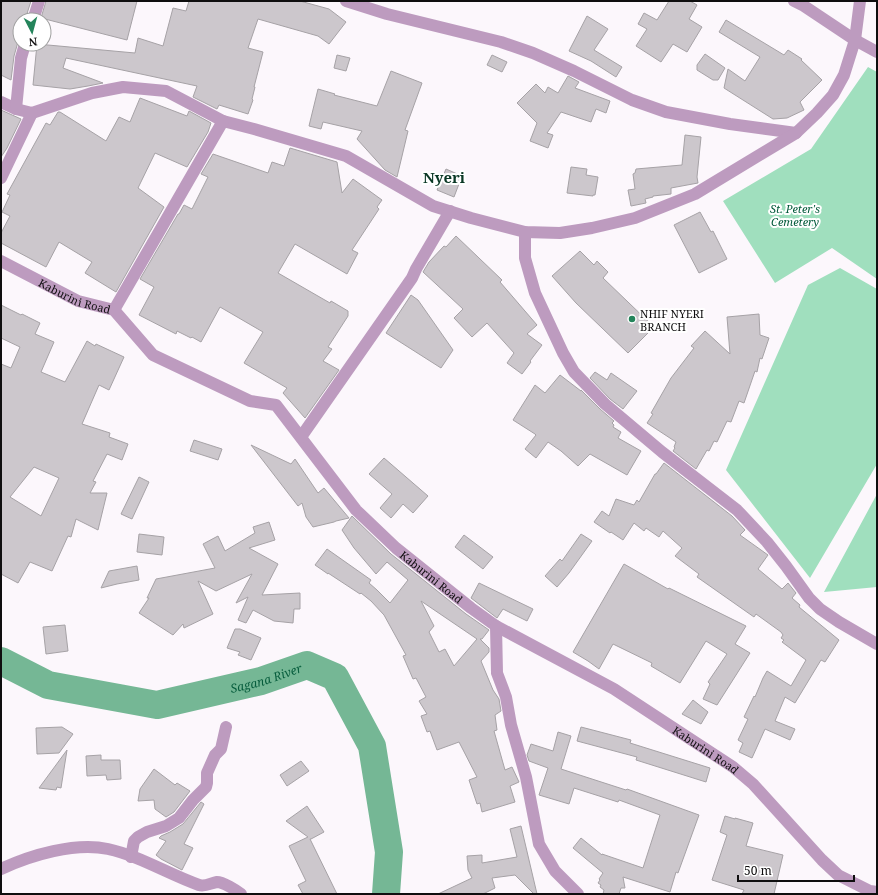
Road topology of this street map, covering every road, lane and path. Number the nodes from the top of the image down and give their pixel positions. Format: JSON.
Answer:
{"nodes":[{"id":1,"x":39,"y":1,"type":"edge"},
{"id":2,"x":346,"y":1,"type":"edge"},
{"id":3,"x":794,"y":1,"type":"edge"},
{"id":4,"x":860,"y":1,"type":"edge"},
{"id":5,"x":36,"y":12,"type":"edge"},
{"id":6,"x":855,"y":40,"type":"junction"},
{"id":7,"x":22,"y":52,"type":"edge"},
{"id":8,"x":877,"y":52,"type":"edge"},
{"id":9,"x":1,"y":102,"type":"edge"},
{"id":10,"x":16,"y":109,"type":"junction"},
{"id":11,"x":32,"y":113,"type":"junction"},
{"id":12,"x":223,"y":121,"type":"junction"},
{"id":13,"x":796,"y":133,"type":"junction"},
{"id":14,"x":1,"y":178,"type":"edge"},
{"id":15,"x":450,"y":211,"type":"junction"},
{"id":16,"x":525,"y":232,"type":"junction"},
{"id":17,"x":1,"y":261,"type":"edge"},
{"id":18,"x":114,"y":310,"type":"junction"},
{"id":19,"x":300,"y":437,"type":"junction"},
{"id":20,"x":496,"y":626,"type":"junction"},
{"id":21,"x":877,"y":644,"type":"edge"},
{"id":22,"x":226,"y":727,"type":"dead end"},
{"id":23,"x":131,"y":857,"type":"junction"},
{"id":24,"x":1,"y":868,"type":"edge"},
{"id":25,"x":875,"y":889,"type":"edge"},
{"id":26,"x":241,"y":894,"type":"edge"},
{"id":27,"x":578,"y":894,"type":"edge"}],
"edges":[{"from":1,"to":5,"type":"street"},
{"from":2,"to":13,"type":"street"},
{"from":3,"to":6,"type":"street"},
{"from":4,"to":6,"type":"street"},
{"from":6,"to":8,"type":"street"},
{"from":6,"to":13,"type":"street"},
{"from":7,"to":10,"type":"street"},
{"from":9,"to":10,"type":"street"},
{"from":10,"to":11,"type":"street"},
{"from":11,"to":12,"type":"street"},
{"from":11,"to":14,"type":"street"},
{"from":12,"to":15,"type":"street"},
{"from":12,"to":18,"type":"street"},
{"from":13,"to":16,"type":"street"},
{"from":15,"to":16,"type":"street"},
{"from":15,"to":19,"type":"street"},
{"from":16,"to":21,"type":"street"},
{"from":17,"to":18,"type":"street","name":"Kaburini Road"},
{"from":18,"to":19,"type":"street","name":"Kaburini Road"},
{"from":19,"to":20,"type":"street","name":"Kaburini Road"},
{"from":20,"to":25,"type":"street","name":"Kaburini Road"},
{"from":20,"to":27,"type":"street"},
{"from":22,"to":23,"type":"street"},
{"from":23,"to":24,"type":"street"},
{"from":23,"to":26,"type":"street"}]}
